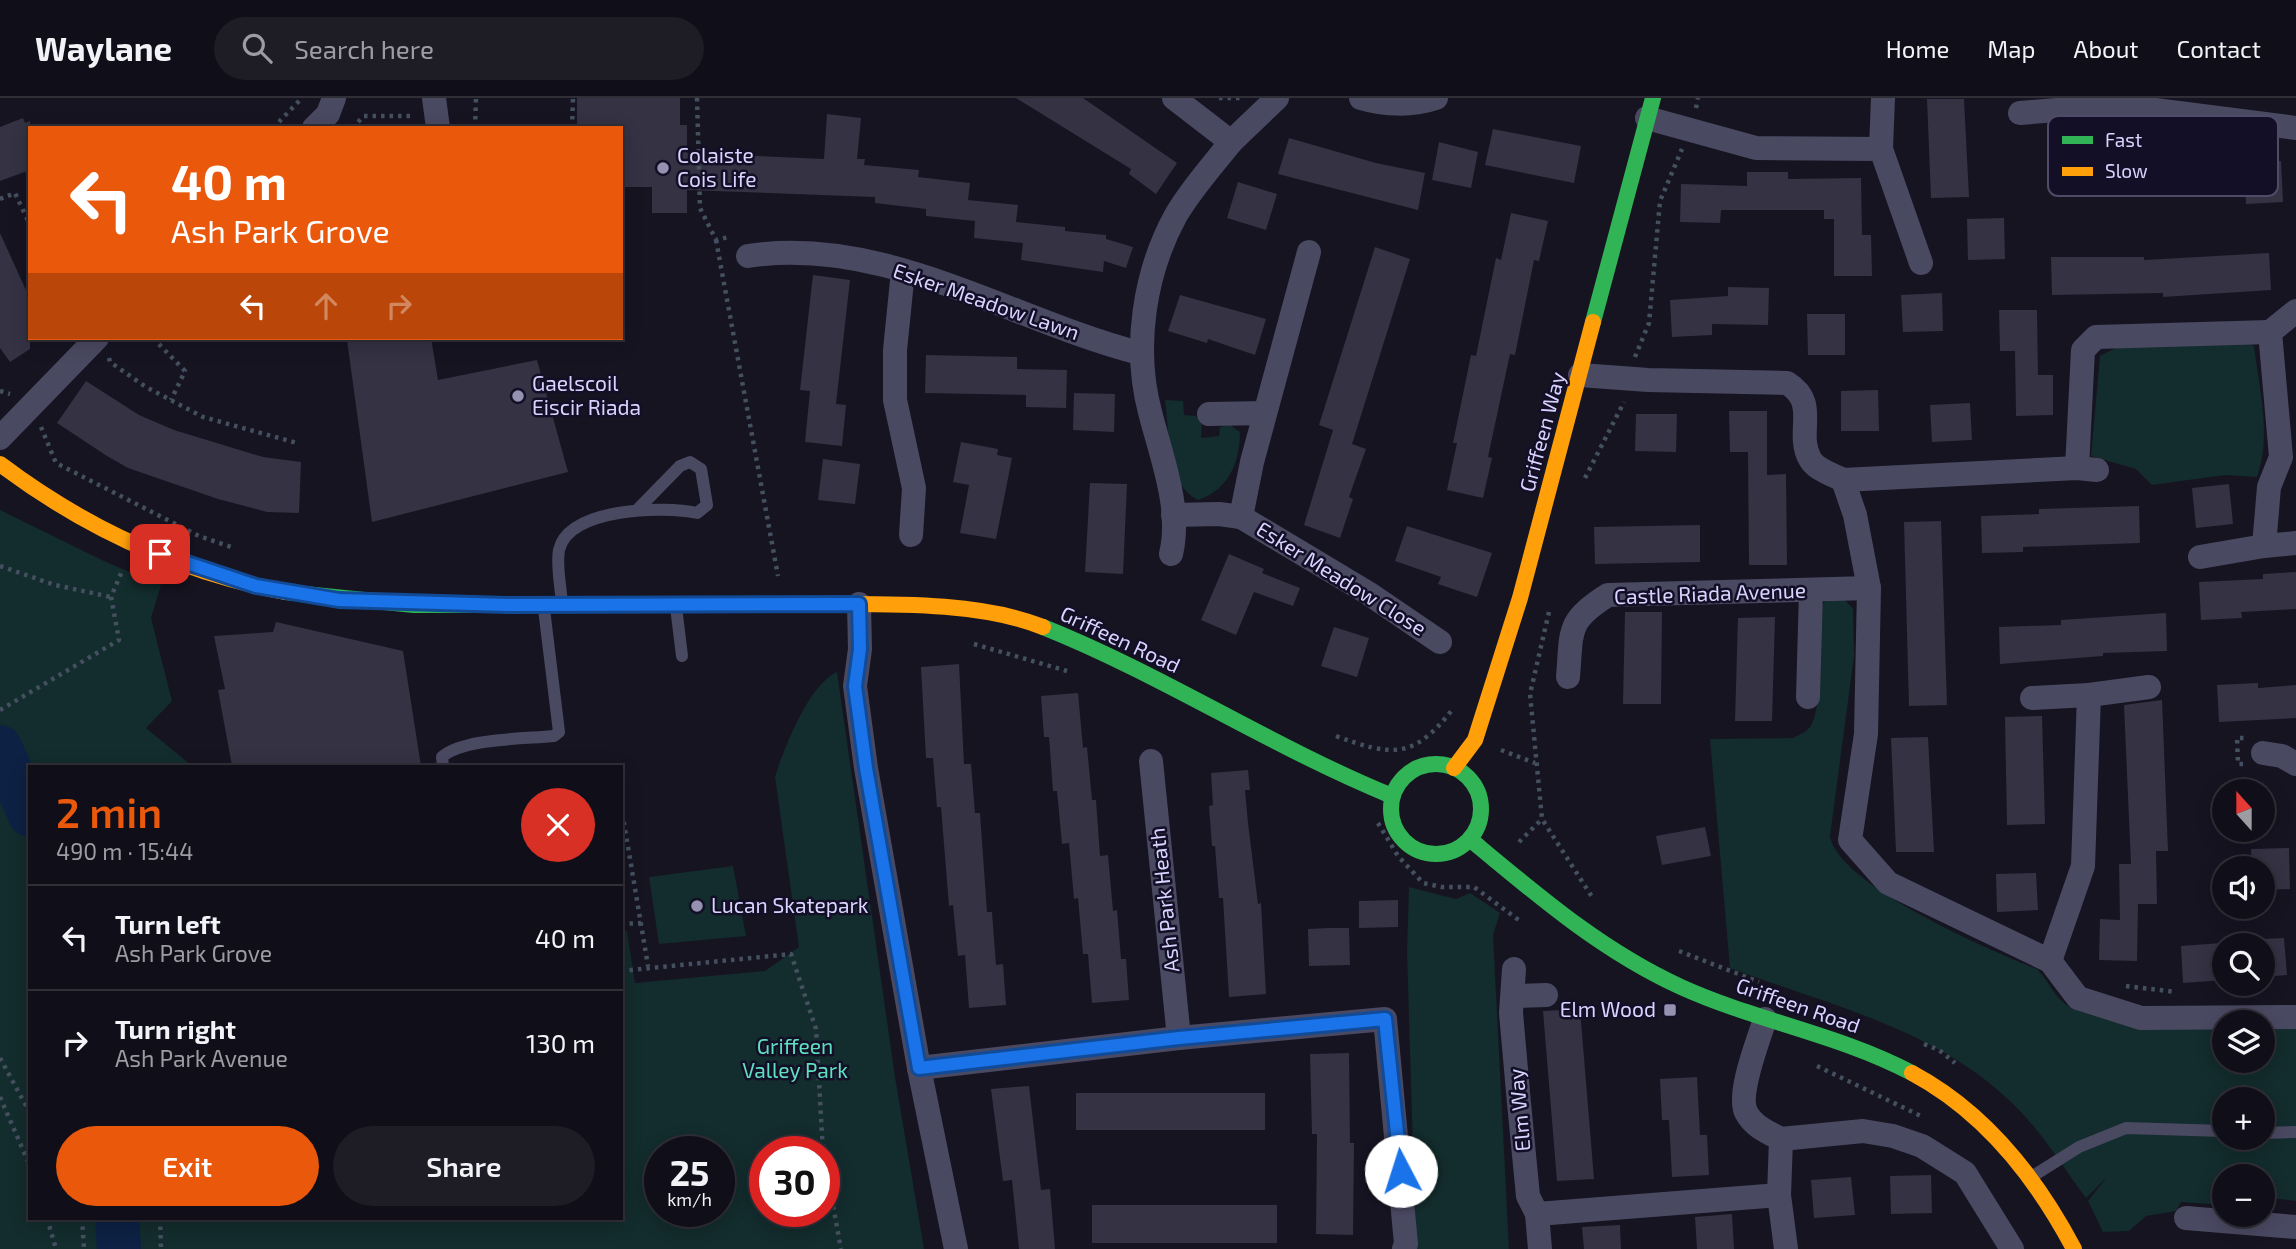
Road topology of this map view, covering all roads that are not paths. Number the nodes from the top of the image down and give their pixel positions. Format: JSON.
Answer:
{"nodes":[{"id":1,"x":334,"y":98,"type":"edge"},
{"id":2,"x":1174,"y":98,"type":"edge"},
{"id":3,"x":1277,"y":98,"type":"edge"},
{"id":4,"x":1361,"y":98,"type":"edge"},
{"id":5,"x":1436,"y":98,"type":"edge"},
{"id":6,"x":1883,"y":98,"type":"edge"},
{"id":7,"x":2117,"y":101,"type":"edge"},
{"id":8,"x":1650,"y":108,"type":"edge"},
{"id":9,"x":2020,"y":113,"type":"dead end"},
{"id":10,"x":2216,"y":116,"type":"edge"},
{"id":11,"x":2278,"y":125,"type":"edge"},
{"id":12,"x":316,"y":126,"type":"edge"},
{"id":13,"x":2296,"y":128,"type":"edge"},
{"id":14,"x":1231,"y":142,"type":"junction"},
{"id":15,"x":1881,"y":149,"type":"junction"},
{"id":16,"x":1309,"y":252,"type":"dead end"},
{"id":17,"x":748,"y":256,"type":"dead end"},
{"id":18,"x":1921,"y":263,"type":"dead end"},
{"id":19,"x":903,"y":271,"type":"junction"},
{"id":20,"x":2296,"y":311,"type":"edge"},
{"id":21,"x":2270,"y":332,"type":"junction"},
{"id":22,"x":102,"y":344,"type":"edge"},
{"id":23,"x":1139,"y":353,"type":"junction"},
{"id":24,"x":1580,"y":375,"type":"junction"},
{"id":25,"x":1209,"y":414,"type":"dead end"},
{"id":26,"x":1265,"y":414,"type":"junction"},
{"id":27,"x":0,"y":438,"type":"edge"},
{"id":28,"x":0,"y":464,"type":"edge"},
{"id":29,"x":1843,"y":480,"type":"junction"},
{"id":30,"x":639,"y":508,"type":"junction"},
{"id":31,"x":1172,"y":515,"type":"junction"},
{"id":32,"x":1241,"y":517,"type":"junction"},
{"id":33,"x":911,"y":535,"type":"dead end"},
{"id":34,"x":2296,"y":543,"type":"edge"},
{"id":35,"x":2264,"y":546,"type":"junction"},
{"id":36,"x":1171,"y":554,"type":"dead end"},
{"id":37,"x":2200,"y":557,"type":"dead end"},
{"id":38,"x":1869,"y":588,"type":"junction"},
{"id":39,"x":1811,"y":591,"type":"junction"},
{"id":40,"x":675,"y":603,"type":"junction"},
{"id":41,"x":562,"y":604,"type":"junction"},
{"id":42,"x":859,"y":604,"type":"junction"},
{"id":43,"x":544,"y":605,"type":"junction"},
{"id":44,"x":1440,"y":642,"type":"dead end"},
{"id":45,"x":682,"y":656,"type":"dead end"},
{"id":46,"x":1568,"y":677,"type":"dead end"},
{"id":47,"x":2148,"y":687,"type":"dead end"},
{"id":48,"x":2089,"y":695,"type":"junction"},
{"id":49,"x":1808,"y":698,"type":"dead end"},
{"id":50,"x":2032,"y":698,"type":"dead end"},
{"id":51,"x":2263,"y":754,"type":"dead end"},
{"id":52,"x":1152,"y":761,"type":"dead end"},
{"id":53,"x":2296,"y":764,"type":"edge"},
{"id":54,"x":443,"y":765,"type":"edge"},
{"id":55,"x":1454,"y":768,"type":"junction"},
{"id":56,"x":1392,"y":796,"type":"junction"},
{"id":57,"x":1471,"y":840,"type":"junction"},
{"id":58,"x":2050,"y":961,"type":"junction"},
{"id":59,"x":1514,"y":969,"type":"dead end"},
{"id":60,"x":1546,"y":995,"type":"dead end"},
{"id":61,"x":1514,"y":996,"type":"junction"},
{"id":62,"x":2296,"y":1017,"type":"edge"},
{"id":63,"x":1765,"y":1019,"type":"junction"},
{"id":64,"x":1179,"y":1038,"type":"junction"},
{"id":65,"x":919,"y":1068,"type":"junction"},
{"id":66,"x":2212,"y":1130,"type":"edge"},
{"id":67,"x":2296,"y":1132,"type":"edge"},
{"id":68,"x":2275,"y":1133,"type":"edge"},
{"id":69,"x":1781,"y":1139,"type":"junction"},
{"id":70,"x":2032,"y":1176,"type":"junction"},
{"id":71,"x":1779,"y":1195,"type":"junction"},
{"id":72,"x":1537,"y":1214,"type":"junction"},
{"id":73,"x":2186,"y":1218,"type":"dead end"},
{"id":74,"x":2296,"y":1227,"type":"edge"},
{"id":75,"x":956,"y":1249,"type":"edge"},
{"id":76,"x":1404,"y":1249,"type":"edge"},
{"id":77,"x":1540,"y":1249,"type":"edge"},
{"id":78,"x":1786,"y":1249,"type":"edge"},
{"id":79,"x":2012,"y":1249,"type":"edge"},
{"id":80,"x":2074,"y":1249,"type":"edge"}],
"edges":[{"from":1,"to":12,"type":"street"},
{"from":2,"to":14,"type":"street"},
{"from":3,"to":14,"type":"street"},
{"from":4,"to":5,"type":"street"},
{"from":6,"to":15,"type":"street"},
{"from":7,"to":9,"type":"street"},
{"from":7,"to":10,"type":"street"},
{"from":8,"to":15,"type":"street"},
{"from":8,"to":24,"type":"street","name":"Griffeen Way"},
{"from":11,"to":13,"type":"street"},
{"from":14,"to":23,"type":"street"},
{"from":15,"to":18,"type":"street"},
{"from":16,"to":26,"type":"street","name":"Esker Meadow Close"},
{"from":17,"to":19,"type":"street","name":"Esker Meadow Lawn"},
{"from":19,"to":23,"type":"street","name":"Esker Meadow Lawn"},
{"from":19,"to":33,"type":"street"},
{"from":20,"to":21,"type":"street"},
{"from":21,"to":29,"type":"street"},
{"from":21,"to":35,"type":"street"},
{"from":22,"to":27,"type":"street"},
{"from":23,"to":31,"type":"street"},
{"from":24,"to":29,"type":"street"},
{"from":24,"to":55,"type":"street","name":"Griffeen Way"},
{"from":25,"to":26,"type":"street"},
{"from":26,"to":32,"type":"street","name":"Esker Meadow Close"},
{"from":28,"to":43,"type":"street","name":"Griffeen Road"},
{"from":29,"to":38,"type":"street"},
{"from":30,"to":30,"type":"lane"},
{"from":30,"to":41,"type":"lane"},
{"from":31,"to":32,"type":"street","name":"Esker Meadow Close"},
{"from":31,"to":36,"type":"street"},
{"from":32,"to":44,"type":"street","name":"Esker Meadow Close"},
{"from":34,"to":35,"type":"street"},
{"from":35,"to":37,"type":"street"},
{"from":38,"to":39,"type":"street","name":"Castle Riada Avenue"},
{"from":38,"to":58,"type":"street"},
{"from":39,"to":46,"type":"street","name":"Castle Riada Avenue"},
{"from":39,"to":49,"type":"street"},
{"from":40,"to":41,"type":"street","name":"Griffeen Road"},
{"from":40,"to":42,"type":"street","name":"Griffeen Road"},
{"from":40,"to":45,"type":"lane"},
{"from":41,"to":43,"type":"street","name":"Griffeen Road"},
{"from":42,"to":56,"type":"street","name":"Griffeen Road"},
{"from":42,"to":65,"type":"street"},
{"from":43,"to":54,"type":"lane"},
{"from":47,"to":48,"type":"street"},
{"from":48,"to":50,"type":"street"},
{"from":48,"to":58,"type":"street"},
{"from":51,"to":53,"type":"street"},
{"from":52,"to":64,"type":"street","name":"Ash Park Heath"},
{"from":55,"to":56,"type":"street"},
{"from":55,"to":57,"type":"street"},
{"from":56,"to":57,"type":"street"},
{"from":57,"to":63,"type":"street","name":"Griffeen Road"},
{"from":58,"to":62,"type":"street"},
{"from":59,"to":61,"type":"street","name":"Elm Way"},
{"from":60,"to":61,"type":"street"},
{"from":61,"to":72,"type":"street","name":"Elm Way"},
{"from":63,"to":69,"type":"street"},
{"from":63,"to":70,"type":"street","name":"Griffeen Road"},
{"from":64,"to":65,"type":"street"},
{"from":64,"to":76,"type":"street"},
{"from":65,"to":75,"type":"street"},
{"from":66,"to":70,"type":"lane"},
{"from":67,"to":68,"type":"lane"},
{"from":69,"to":71,"type":"street"},
{"from":69,"to":79,"type":"street"},
{"from":70,"to":80,"type":"street","name":"Griffeen Road"},
{"from":71,"to":72,"type":"street"},
{"from":71,"to":78,"type":"street"},
{"from":72,"to":77,"type":"street","name":"Elm Way"},
{"from":73,"to":74,"type":"street"}]}
